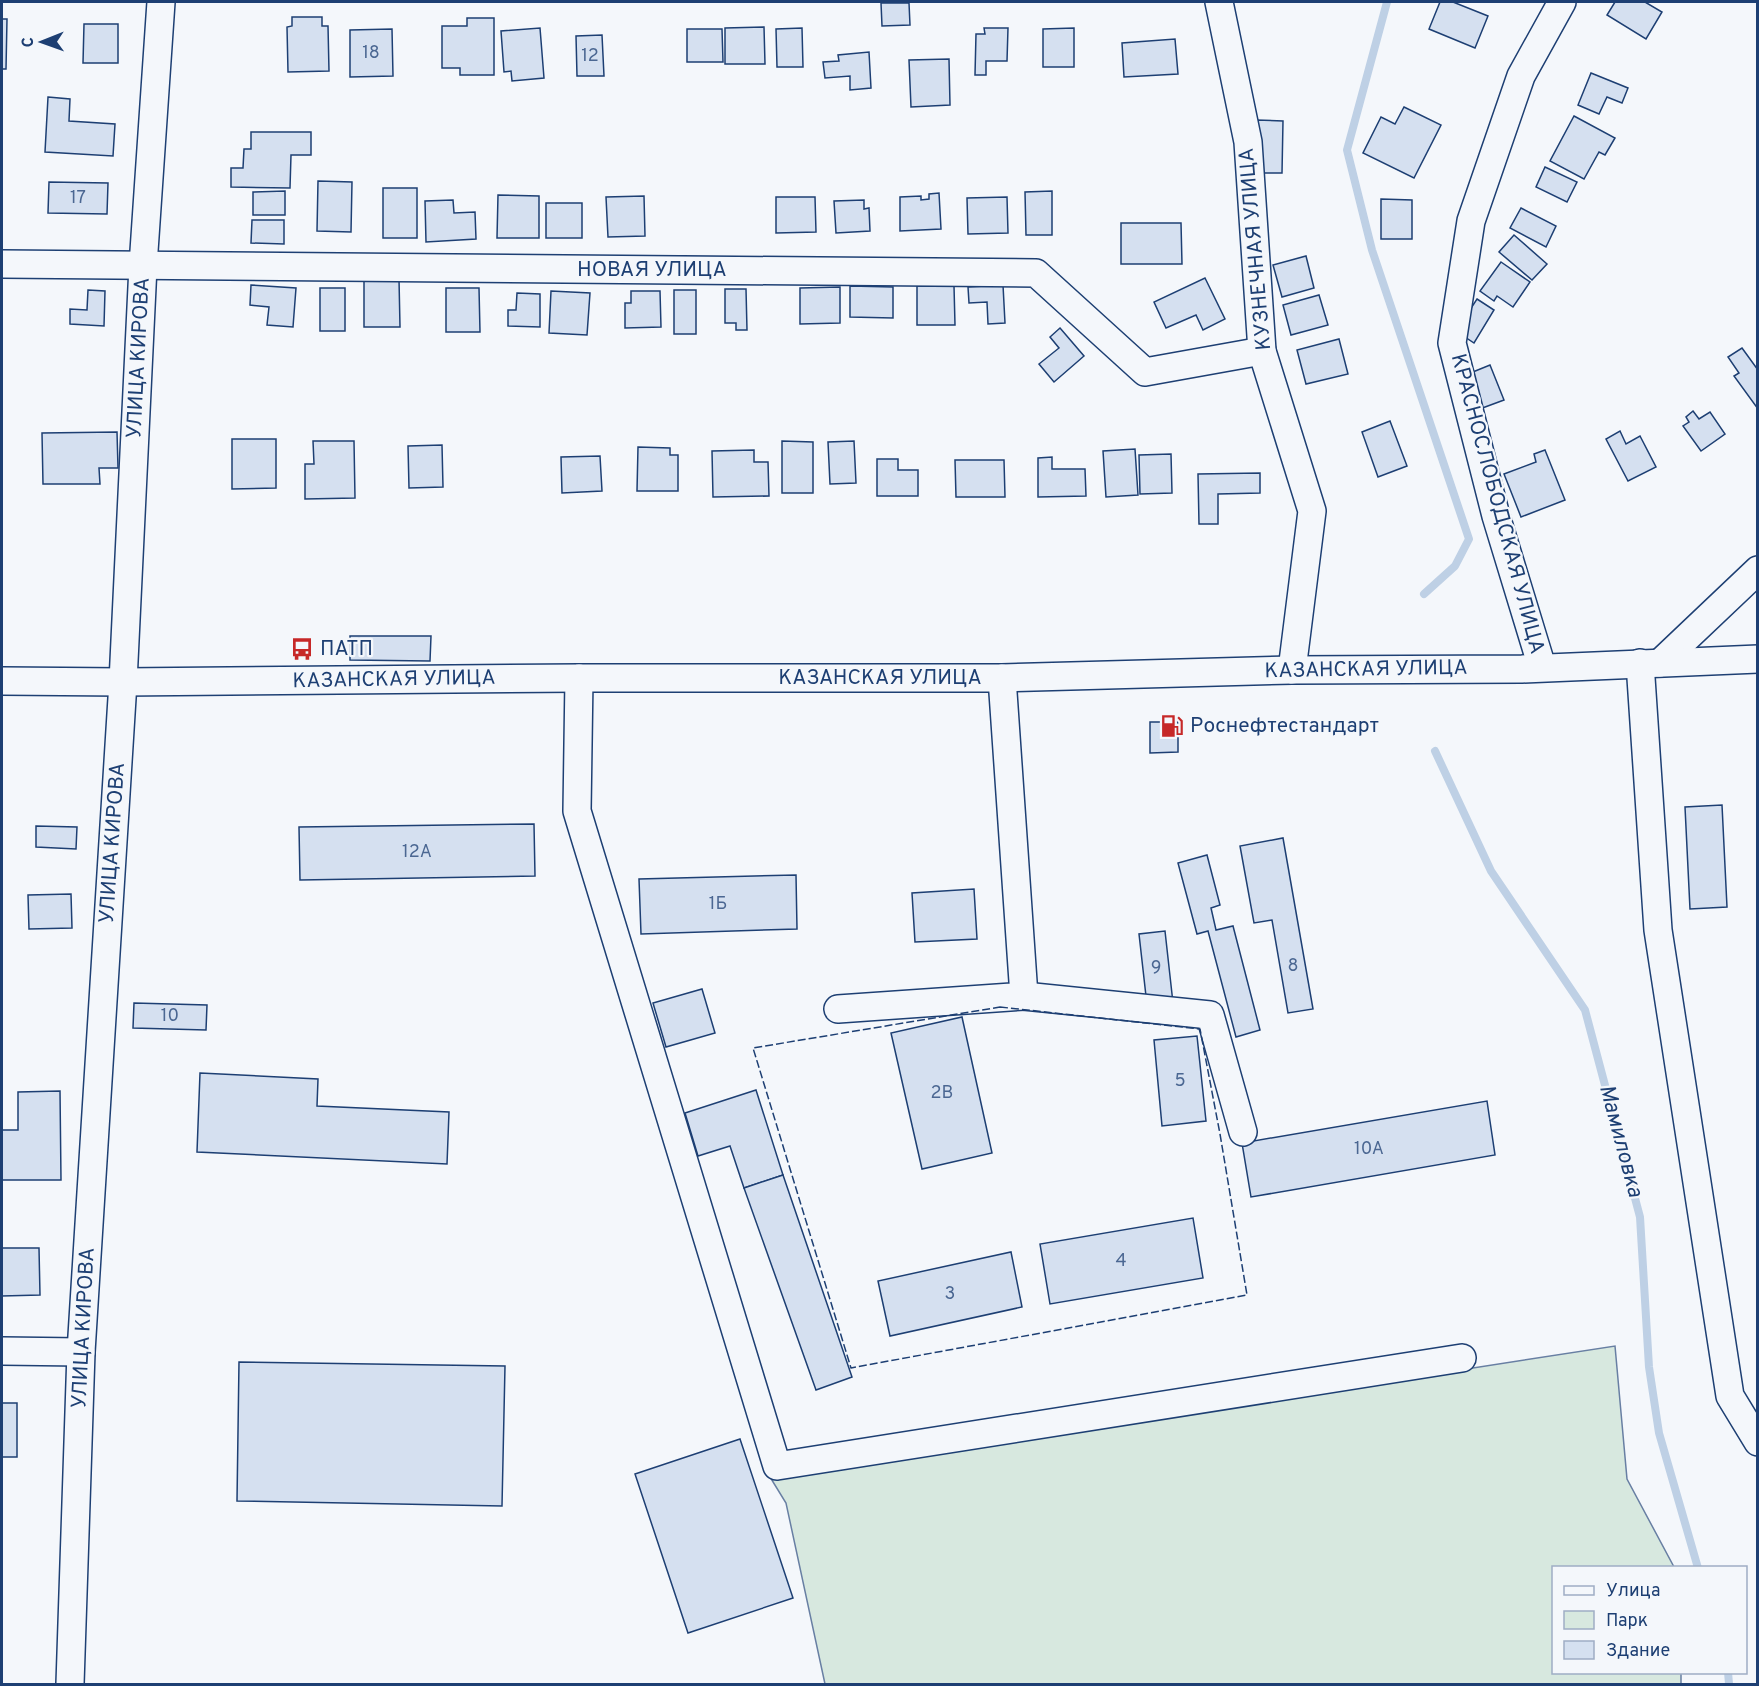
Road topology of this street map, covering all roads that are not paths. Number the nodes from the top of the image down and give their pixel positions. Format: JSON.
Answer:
{"nodes":[{"id":1,"x":161,"y":2,"type":"edge"},
{"id":2,"x":1219,"y":2,"type":"edge"},
{"id":3,"x":1562,"y":2,"type":"edge"},
{"id":4,"x":2,"y":264,"type":"edge"},
{"id":5,"x":143,"y":266,"type":"junction"},
{"id":6,"x":1262,"y":351,"type":"junction"},
{"id":7,"x":1758,"y":570,"type":"edge"},
{"id":8,"x":1758,"y":659,"type":"edge"},
{"id":9,"x":1650,"y":663,"type":"junction"},
{"id":10,"x":1542,"y":667,"type":"junction"},
{"id":11,"x":1292,"y":670,"type":"junction"},
{"id":12,"x":579,"y":678,"type":"junction"},
{"id":13,"x":1002,"y":678,"type":"junction"},
{"id":14,"x":2,"y":681,"type":"edge"},
{"id":15,"x":123,"y":682,"type":"junction"},
{"id":16,"x":1024,"y":996,"type":"junction"},
{"id":17,"x":838,"y":1009,"type":"dead end"},
{"id":18,"x":1243,"y":1132,"type":"dead end"},
{"id":19,"x":2,"y":1352,"type":"edge"},
{"id":20,"x":81,"y":1352,"type":"junction"},
{"id":21,"x":1462,"y":1358,"type":"dead end"},
{"id":22,"x":1758,"y":1442,"type":"edge"},
{"id":23,"x":70,"y":1684,"type":"edge"}],
"edges":[{"from":1,"to":5,"type":"street","name":"УЛИЦА КИРОВА"},
{"from":2,"to":6,"type":"street","name":"КУЗНЕЧНАЯ УЛИЦА"},
{"from":3,"to":10,"type":"street","name":"КРАСНОСЛОБОДСКАЯ УЛИЦА"},
{"from":4,"to":5,"type":"street","name":"НОВАЯ УЛИЦА"},
{"from":5,"to":6,"type":"street","name":"НОВАЯ УЛИЦА"},
{"from":5,"to":15,"type":"street","name":"УЛИЦА КИРОВА"},
{"from":6,"to":11,"type":"street","name":"КУЗНЕЧНАЯ УЛИЦА"},
{"from":7,"to":9,"type":"street"},
{"from":8,"to":9,"type":"street","name":"КАЗАНСКАЯ УЛИЦА"},
{"from":9,"to":10,"type":"street","name":"КАЗАНСКАЯ УЛИЦА"},
{"from":9,"to":22,"type":"street"},
{"from":10,"to":11,"type":"street","name":"КАЗАНСКАЯ УЛИЦА"},
{"from":11,"to":13,"type":"street","name":"КАЗАНСКАЯ УЛИЦА"},
{"from":12,"to":13,"type":"street","name":"КАЗАНСКАЯ УЛИЦА"},
{"from":12,"to":15,"type":"street","name":"КАЗАНСКАЯ УЛИЦА"},
{"from":12,"to":21,"type":"street"},
{"from":13,"to":16,"type":"street"},
{"from":14,"to":15,"type":"street","name":"КАЗАНСКАЯ УЛИЦА"},
{"from":15,"to":20,"type":"street","name":"УЛИЦА КИРОВА"},
{"from":16,"to":17,"type":"street"},
{"from":16,"to":18,"type":"street"},
{"from":19,"to":20,"type":"street"},
{"from":20,"to":23,"type":"street","name":"УЛИЦА КИРОВА"}]}
